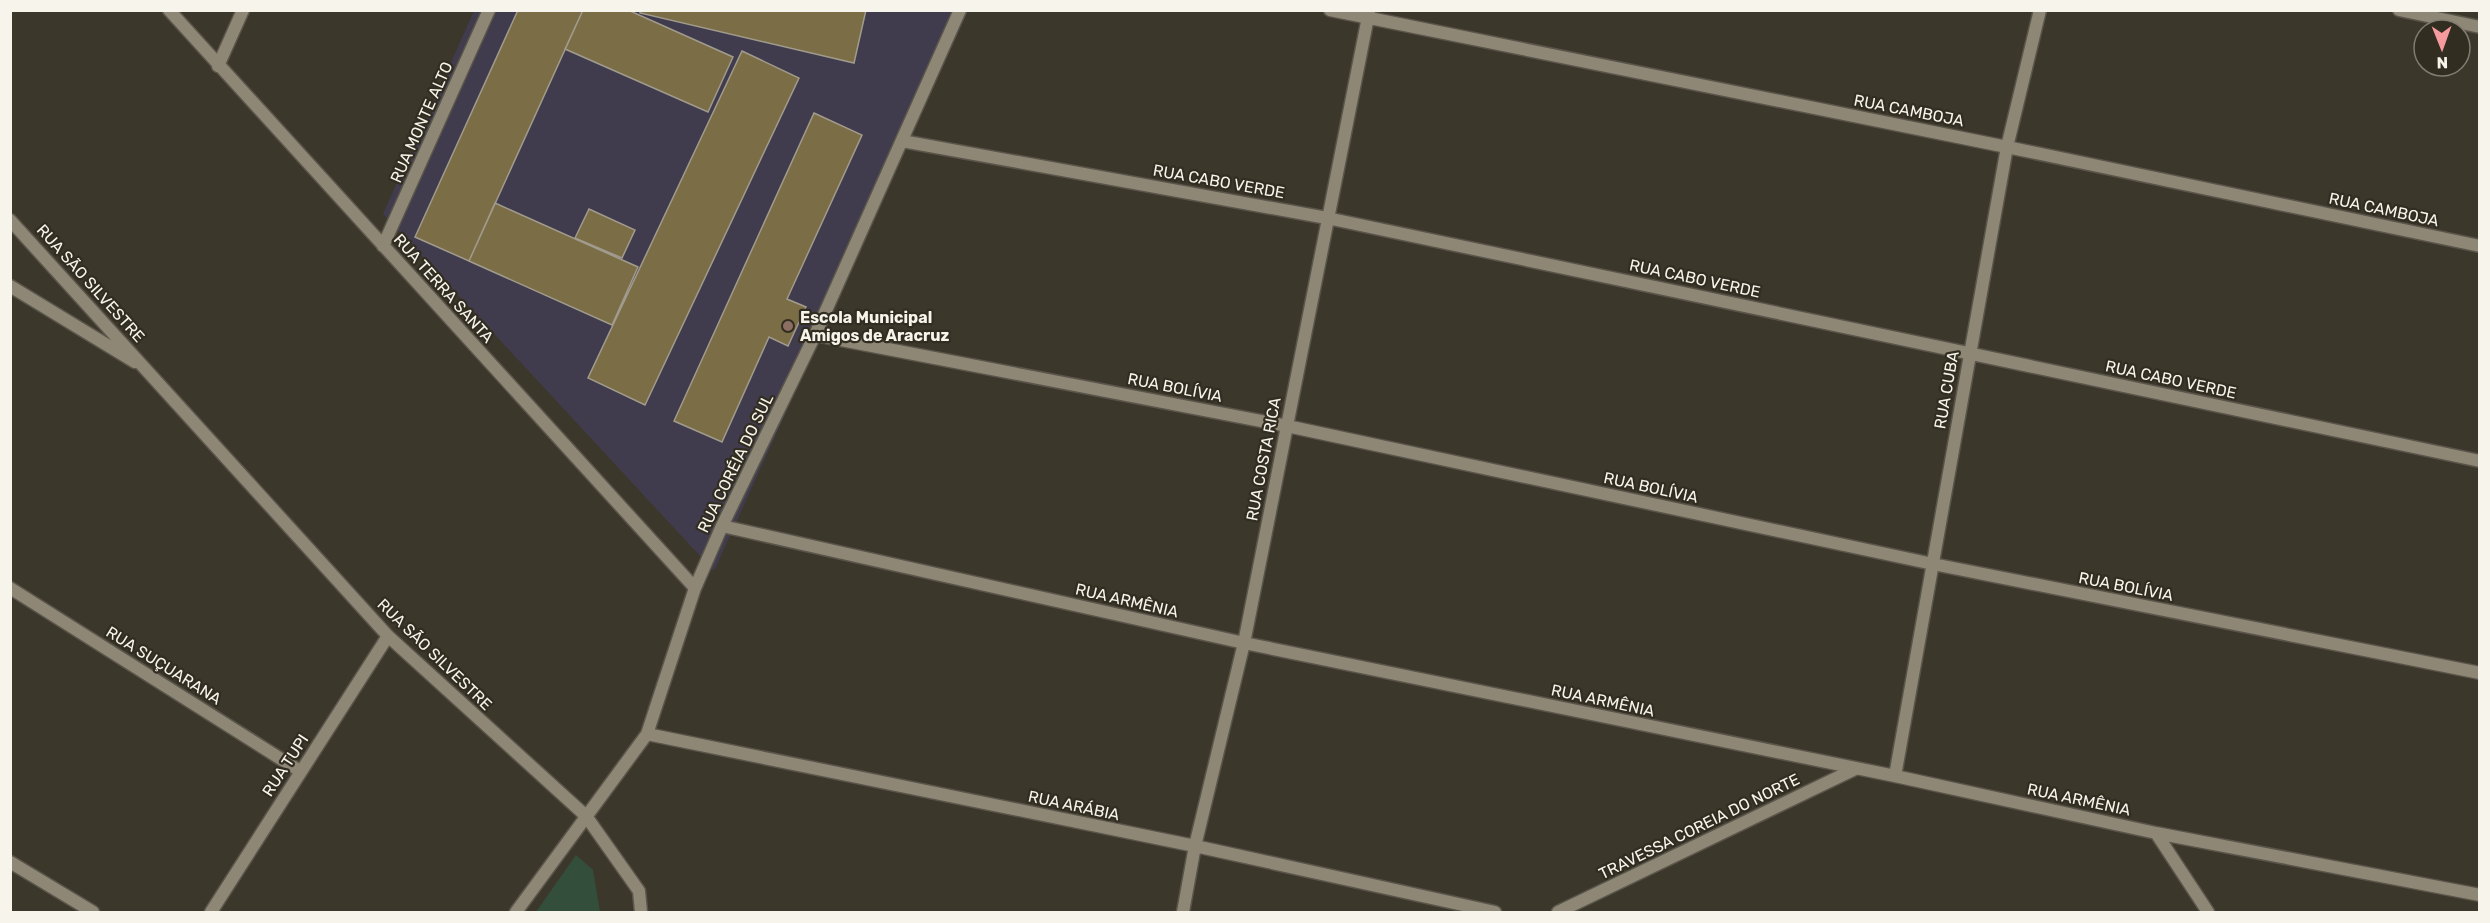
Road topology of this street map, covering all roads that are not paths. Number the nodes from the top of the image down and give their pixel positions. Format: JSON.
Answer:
{"nodes":[{"id":1,"x":169,"y":10,"type":"edge"},
{"id":2,"x":243,"y":10,"type":"edge"},
{"id":3,"x":489,"y":10,"type":"edge"},
{"id":4,"x":960,"y":10,"type":"edge"},
{"id":5,"x":1330,"y":10,"type":"edge"},
{"id":6,"x":2040,"y":10,"type":"edge"},
{"id":7,"x":2399,"y":10,"type":"edge"},
{"id":8,"x":1368,"y":14,"type":"edge"},
{"id":9,"x":2480,"y":27,"type":"edge"},
{"id":10,"x":218,"y":66,"type":"junction"},
{"id":11,"x":902,"y":141,"type":"junction"},
{"id":12,"x":2007,"y":147,"type":"junction"},
{"id":13,"x":1327,"y":218,"type":"junction"},
{"id":14,"x":10,"y":220,"type":"edge"},
{"id":15,"x":383,"y":246,"type":"junction"},
{"id":16,"x":2480,"y":246,"type":"edge"},
{"id":17,"x":10,"y":286,"type":"edge"},
{"id":18,"x":815,"y":335,"type":"junction"},
{"id":19,"x":1969,"y":353,"type":"junction"},
{"id":20,"x":147,"y":369,"type":"junction"},
{"id":21,"x":1287,"y":426,"type":"junction"},
{"id":22,"x":2480,"y":461,"type":"edge"},
{"id":23,"x":722,"y":526,"type":"junction"},
{"id":24,"x":1933,"y":564,"type":"junction"},
{"id":25,"x":10,"y":588,"type":"edge"},
{"id":26,"x":695,"y":588,"type":"junction"},
{"id":27,"x":388,"y":636,"type":"junction"},
{"id":28,"x":1244,"y":643,"type":"junction"},
{"id":29,"x":2480,"y":673,"type":"edge"},
{"id":30,"x":647,"y":734,"type":"junction"},
{"id":31,"x":1855,"y":769,"type":"junction"},
{"id":32,"x":300,"y":771,"type":"junction"},
{"id":33,"x":1895,"y":776,"type":"junction"},
{"id":34,"x":586,"y":816,"type":"junction"},
{"id":35,"x":2156,"y":833,"type":"junction"},
{"id":36,"x":1195,"y":846,"type":"junction"},
{"id":37,"x":10,"y":862,"type":"edge"},
{"id":38,"x":2480,"y":895,"type":"edge"},
{"id":39,"x":93,"y":912,"type":"edge"},
{"id":40,"x":211,"y":912,"type":"edge"},
{"id":41,"x":516,"y":912,"type":"edge"},
{"id":42,"x":641,"y":912,"type":"edge"},
{"id":43,"x":1183,"y":912,"type":"edge"},
{"id":44,"x":1495,"y":912,"type":"edge"},
{"id":45,"x":1558,"y":912,"type":"edge"},
{"id":46,"x":2208,"y":912,"type":"edge"}],
"edges":[{"from":1,"to":10,"type":"street","name":"RUA TERRA SANTA"},
{"from":2,"to":10,"type":"street"},
{"from":3,"to":15,"type":"street","name":"RUA MONTE ALTO"},
{"from":4,"to":11,"type":"street","name":"RUA CORÉIA DO SUL"},
{"from":5,"to":8,"type":"street","name":"RUA CAMBOJA"},
{"from":6,"to":12,"type":"street","name":"RUA CUBA"},
{"from":7,"to":9,"type":"street"},
{"from":8,"to":12,"type":"street","name":"RUA CAMBOJA"},
{"from":8,"to":13,"type":"street","name":"RUA COSTA RICA"},
{"from":10,"to":15,"type":"street","name":"RUA TERRA SANTA"},
{"from":11,"to":13,"type":"street","name":"RUA CABO VERDE"},
{"from":11,"to":18,"type":"street","name":"RUA CORÉIA DO SUL"},
{"from":12,"to":16,"type":"street","name":"RUA CAMBOJA"},
{"from":12,"to":19,"type":"street","name":"RUA CUBA"},
{"from":13,"to":19,"type":"street","name":"RUA CABO VERDE"},
{"from":13,"to":21,"type":"street","name":"RUA COSTA RICA"},
{"from":14,"to":20,"type":"street","name":"RUA SÃO SILVESTRE"},
{"from":15,"to":26,"type":"street","name":"RUA TERRA SANTA"},
{"from":17,"to":20,"type":"street","name":"RUA SÃO SILVESTRE"},
{"from":18,"to":21,"type":"street","name":"RUA BOLÍVIA"},
{"from":18,"to":23,"type":"street","name":"RUA CORÉIA DO SUL"},
{"from":19,"to":22,"type":"street","name":"RUA CABO VERDE"},
{"from":19,"to":24,"type":"street","name":"RUA CUBA"},
{"from":20,"to":27,"type":"street","name":"RUA SÃO SILVESTRE"},
{"from":21,"to":24,"type":"street","name":"RUA BOLÍVIA"},
{"from":21,"to":28,"type":"street","name":"RUA COSTA RICA"},
{"from":23,"to":26,"type":"street","name":"RUA CORÉIA DO SUL"},
{"from":23,"to":28,"type":"street","name":"RUA ARMÊNIA"},
{"from":24,"to":29,"type":"street","name":"RUA BOLÍVIA"},
{"from":24,"to":33,"type":"street","name":"RUA CUBA"},
{"from":25,"to":32,"type":"street","name":"RUA SUÇUARANA"},
{"from":26,"to":30,"type":"street","name":"RUA CORÉIA DO SUL"},
{"from":27,"to":32,"type":"street","name":"RUA TUPI"},
{"from":27,"to":34,"type":"street","name":"RUA SÃO SILVESTRE"},
{"from":28,"to":31,"type":"street","name":"RUA ARMÊNIA"},
{"from":28,"to":36,"type":"street","name":"RUA COSTA RICA"},
{"from":30,"to":34,"type":"street","name":"RUA CORÉIA DO SUL"},
{"from":30,"to":36,"type":"street","name":"RUA ARÁBIA"},
{"from":31,"to":33,"type":"street","name":"RUA ARMÊNIA"},
{"from":31,"to":45,"type":"street","name":"TRAVESSA COREIA DO NORTE"},
{"from":32,"to":40,"type":"street","name":"RUA TUPI"},
{"from":33,"to":35,"type":"street","name":"RUA ARMÊNIA"},
{"from":34,"to":41,"type":"street","name":"RUA CORÉIA DO SUL"},
{"from":34,"to":42,"type":"street","name":"RUA SÃO SILVESTRE"},
{"from":35,"to":38,"type":"street","name":"RUA ARMÊNIA"},
{"from":35,"to":46,"type":"street"},
{"from":36,"to":43,"type":"street","name":"RUA COSTA RICA"},
{"from":36,"to":44,"type":"street","name":"RUA ARÁBIA"},
{"from":37,"to":39,"type":"street"}]}
